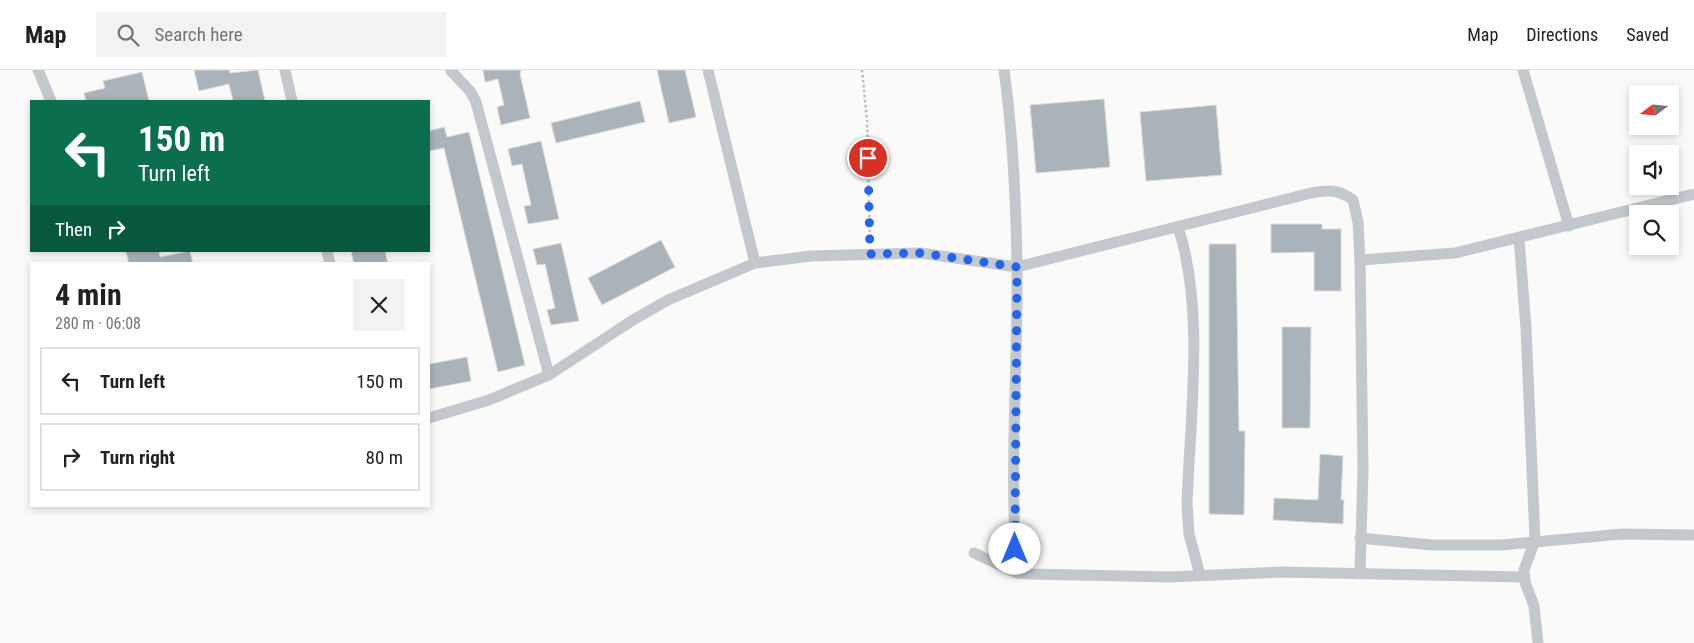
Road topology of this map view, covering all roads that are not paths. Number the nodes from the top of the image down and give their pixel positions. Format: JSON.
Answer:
{"nodes":[{"id":1,"x":38,"y":70,"type":"edge"},
{"id":2,"x":285,"y":70,"type":"edge"},
{"id":3,"x":708,"y":70,"type":"edge"},
{"id":4,"x":1004,"y":70,"type":"edge"},
{"id":5,"x":1523,"y":70,"type":"edge"},
{"id":6,"x":451,"y":72,"type":"dead end"},
{"id":7,"x":51,"y":100,"type":"edge"},
{"id":8,"x":292,"y":100,"type":"edge"},
{"id":9,"x":1694,"y":194,"type":"edge"},
{"id":10,"x":1569,"y":226,"type":"junction"},
{"id":11,"x":1178,"y":227,"type":"junction"},
{"id":12,"x":1519,"y":238,"type":"junction"},
{"id":13,"x":1360,"y":260,"type":"junction"},
{"id":14,"x":755,"y":263,"type":"junction"},
{"id":15,"x":1017,"y":267,"type":"junction"},
{"id":16,"x":549,"y":374,"type":"junction"},
{"id":17,"x":430,"y":418,"type":"edge"},
{"id":18,"x":1694,"y":535,"type":"edge"},
{"id":19,"x":1360,"y":538,"type":"junction"},
{"id":20,"x":1535,"y":540,"type":"junction"},
{"id":21,"x":974,"y":553,"type":"dead end"},
{"id":22,"x":1017,"y":573,"type":"junction"},
{"id":23,"x":1360,"y":574,"type":"junction"},
{"id":24,"x":1200,"y":576,"type":"junction"},
{"id":25,"x":1524,"y":577,"type":"junction"},
{"id":26,"x":1538,"y":643,"type":"edge"}],
"edges":[{"from":1,"to":7,"type":"street"},
{"from":2,"to":8,"type":"street"},
{"from":3,"to":14,"type":"street"},
{"from":4,"to":15,"type":"street"},
{"from":5,"to":10,"type":"street"},
{"from":6,"to":16,"type":"street"},
{"from":9,"to":10,"type":"street"},
{"from":10,"to":12,"type":"street"},
{"from":11,"to":13,"type":"street"},
{"from":11,"to":15,"type":"street"},
{"from":11,"to":24,"type":"street"},
{"from":12,"to":13,"type":"street"},
{"from":12,"to":20,"type":"street"},
{"from":13,"to":19,"type":"street"},
{"from":14,"to":15,"type":"street"},
{"from":14,"to":16,"type":"street"},
{"from":15,"to":22,"type":"street"},
{"from":16,"to":17,"type":"street"},
{"from":18,"to":20,"type":"street"},
{"from":19,"to":20,"type":"street"},
{"from":19,"to":23,"type":"street"},
{"from":20,"to":25,"type":"street"},
{"from":21,"to":22,"type":"street"},
{"from":22,"to":24,"type":"street"},
{"from":23,"to":24,"type":"street"},
{"from":23,"to":25,"type":"street"},
{"from":25,"to":26,"type":"street"}]}
